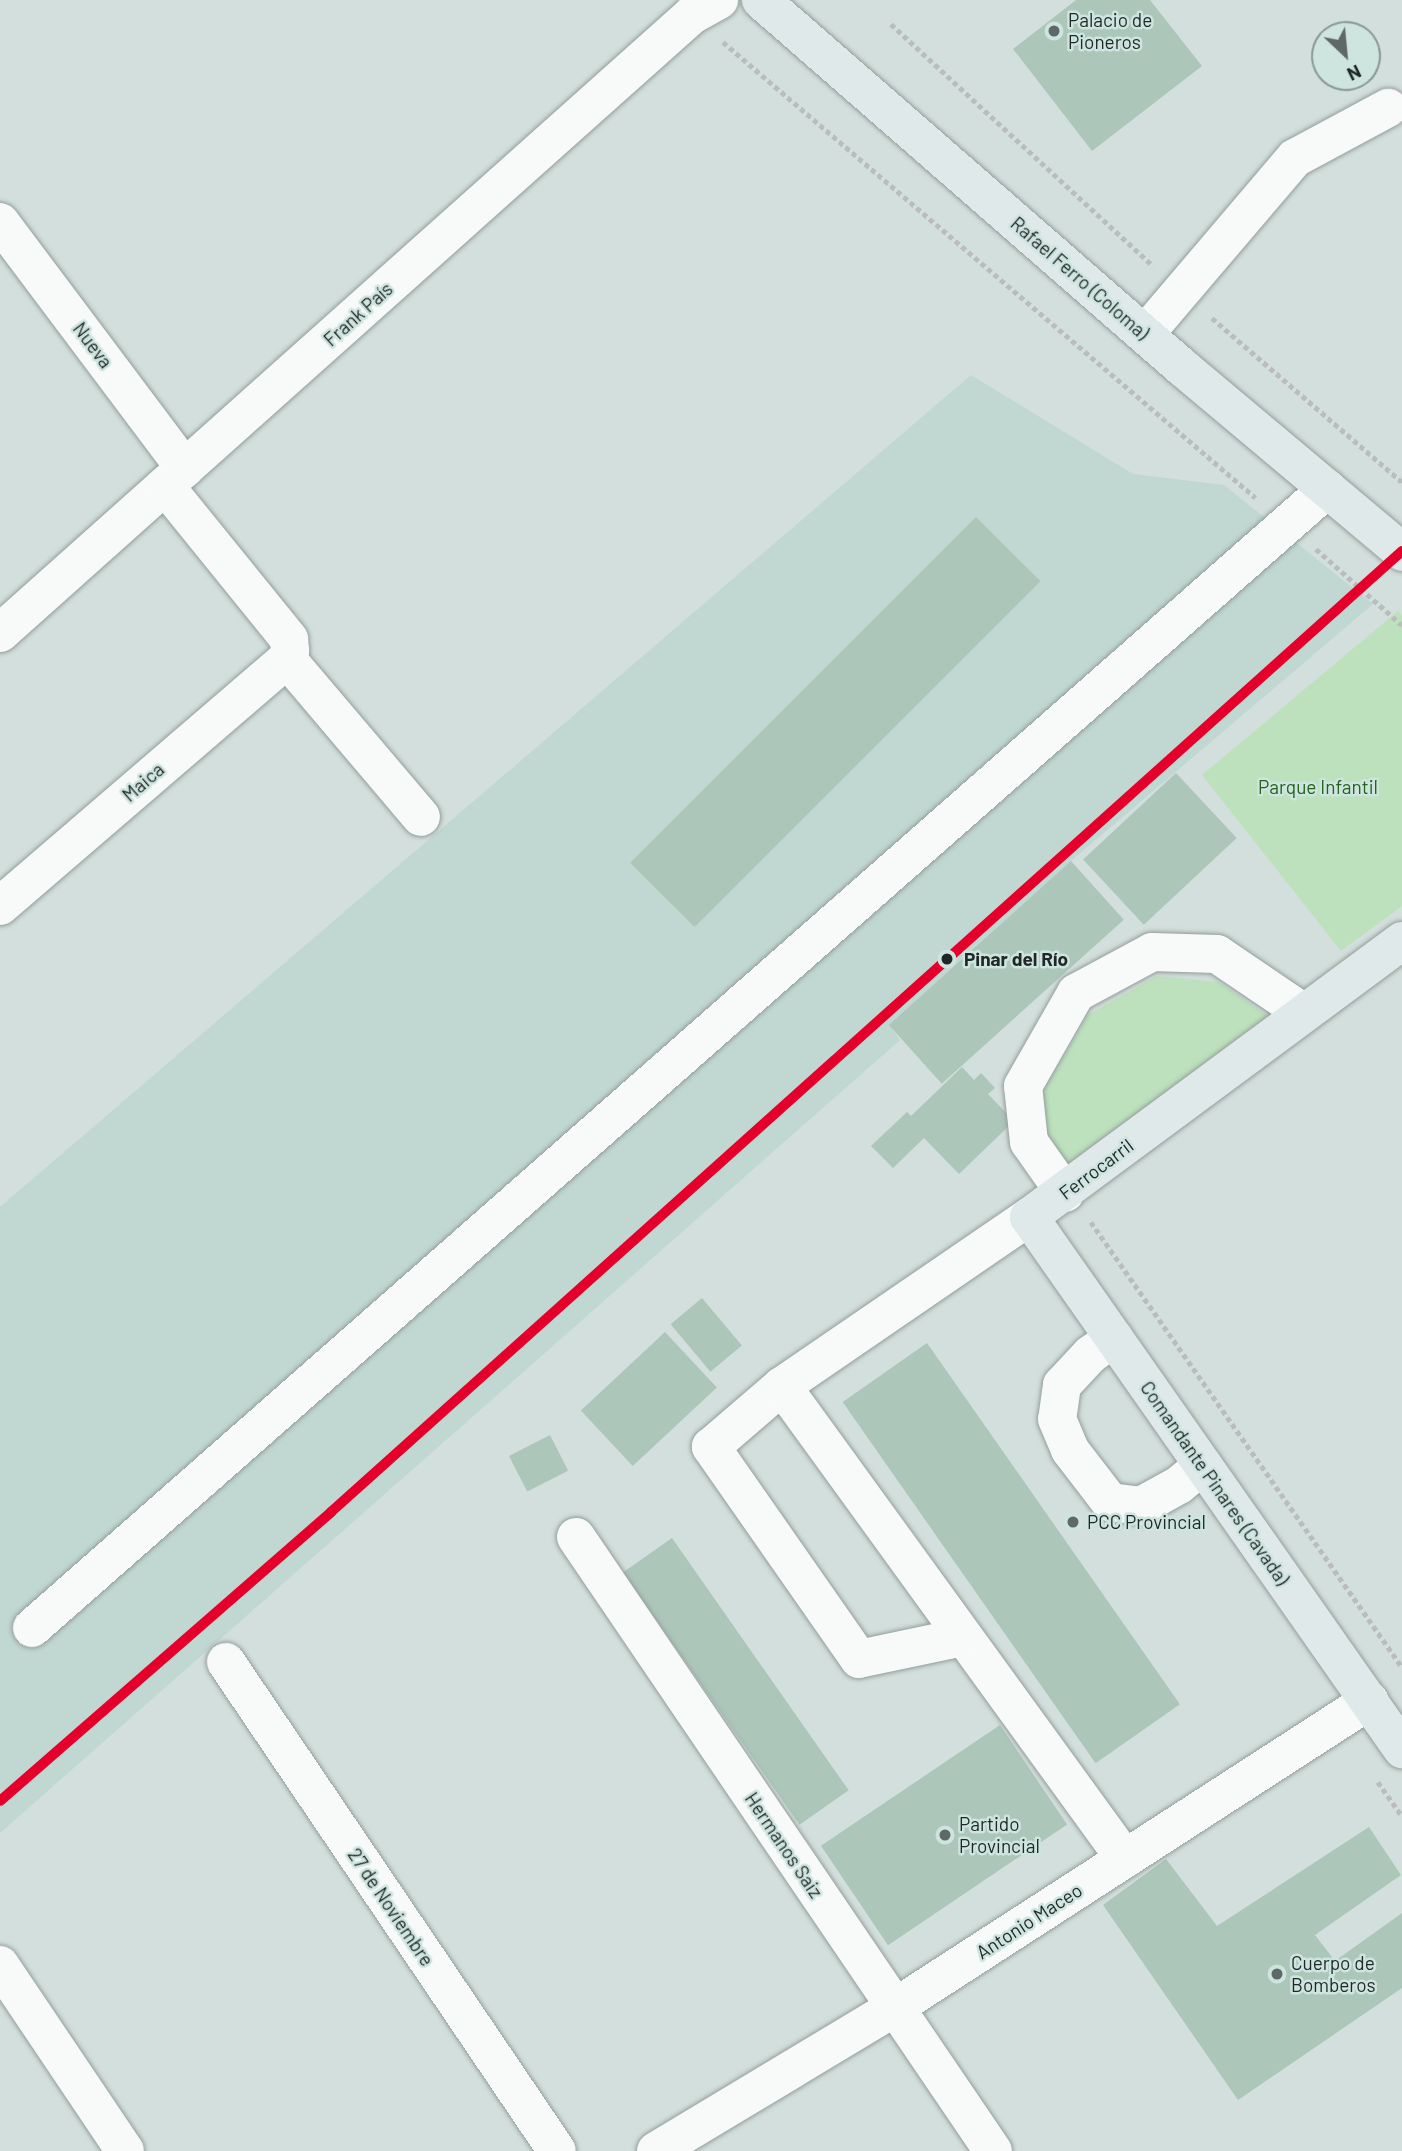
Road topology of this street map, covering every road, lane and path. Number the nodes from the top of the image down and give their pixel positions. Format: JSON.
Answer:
{"nodes":[{"id":1,"x":761,"y":0,"type":"edge"},
{"id":2,"x":705,"y":8,"type":"edge"},
{"id":3,"x":891,"y":23,"type":"dead end"},
{"id":4,"x":1388,"y":108,"type":"dead end"},
{"id":5,"x":0,"y":222,"type":"edge"},
{"id":6,"x":1181,"y":292,"type":"junction"},
{"id":7,"x":1145,"y":334,"type":"junction"},
{"id":8,"x":175,"y":477,"type":"junction"},
{"id":9,"x":1402,"y":482,"type":"edge"},
{"id":10,"x":1327,"y":489,"type":"junction"},
{"id":11,"x":1287,"y":524,"type":"junction"},
{"id":12,"x":1402,"y":552,"type":"edge"},
{"id":13,"x":1402,"y":625,"type":"edge"},
{"id":14,"x":0,"y":633,"type":"edge"},
{"id":15,"x":286,"y":659,"type":"junction"},
{"id":16,"x":421,"y":817,"type":"dead end"},
{"id":17,"x":0,"y":905,"type":"edge"},
{"id":18,"x":1402,"y":941,"type":"edge"},
{"id":19,"x":1304,"y":1013,"type":"junction"},
{"id":20,"x":1065,"y":1193,"type":"junction"},
{"id":21,"x":1029,"y":1217,"type":"junction"},
{"id":22,"x":1114,"y":1338,"type":"junction"},
{"id":23,"x":782,"y":1386,"type":"junction"},
{"id":24,"x":1203,"y":1465,"type":"junction"},
{"id":25,"x":576,"y":1537,"type":"dead end"},
{"id":26,"x":32,"y":1628,"type":"dead end"},
{"id":27,"x":963,"y":1637,"type":"junction"},
{"id":28,"x":1399,"y":1659,"type":"edge"},
{"id":29,"x":226,"y":1662,"type":"dead end"},
{"id":30,"x":1402,"y":1668,"type":"edge"},
{"id":31,"x":1385,"y":1699,"type":"edge"},
{"id":32,"x":1402,"y":1749,"type":"edge"},
{"id":33,"x":1125,"y":1859,"type":"junction"},
{"id":34,"x":0,"y":1965,"type":"edge"},
{"id":35,"x":894,"y":2008,"type":"junction"},
{"id":36,"x":125,"y":2151,"type":"edge"},
{"id":37,"x":557,"y":2151,"type":"edge"},
{"id":38,"x":656,"y":2151,"type":"edge"},
{"id":39,"x":993,"y":2151,"type":"edge"}],
"edges":[{"from":1,"to":7,"type":"main road","name":"Rafael Ferro (Coloma)"},
{"from":2,"to":8,"type":"street","name":"Frank País"},
{"from":2,"to":11,"type":"path"},
{"from":3,"to":6,"type":"path"},
{"from":4,"to":6,"type":"street"},
{"from":5,"to":8,"type":"street","name":"Nueva"},
{"from":6,"to":7,"type":"street"},
{"from":6,"to":9,"type":"path"},
{"from":7,"to":10,"type":"main road","name":"Rafael Ferro (Coloma)"},
{"from":8,"to":14,"type":"street","name":"Frank País"},
{"from":8,"to":15,"type":"street","name":"Nueva"},
{"from":10,"to":11,"type":"street"},
{"from":10,"to":12,"type":"main road","name":"Rafael Ferro (Coloma)"},
{"from":11,"to":13,"type":"path"},
{"from":11,"to":26,"type":"street"},
{"from":15,"to":16,"type":"street"},
{"from":15,"to":17,"type":"street","name":"Maica"},
{"from":18,"to":19,"type":"main road","name":"Ferrocarril"},
{"from":19,"to":20,"type":"main road","name":"Ferrocarril"},
{"from":19,"to":20,"type":"street"},
{"from":20,"to":21,"type":"main road","name":"Ferrocarril"},
{"from":20,"to":28,"type":"path"},
{"from":21,"to":22,"type":"main road","name":"Comandante Pinares (Cavada)"},
{"from":21,"to":23,"type":"street","name":"Ferrocarril"},
{"from":22,"to":24,"type":"main road","name":"Comandante Pinares (Cavada)"},
{"from":22,"to":24,"type":"street"},
{"from":23,"to":27,"type":"street"},
{"from":23,"to":27,"type":"street","name":"Ferrocarril"},
{"from":24,"to":31,"type":"main road","name":"Comandante Pinares (Cavada)"},
{"from":25,"to":35,"type":"street","name":"Hermanos Saiz"},
{"from":27,"to":33,"type":"street"},
{"from":28,"to":30,"type":"path"},
{"from":29,"to":37,"type":"street","name":"27 de Noviembre"},
{"from":31,"to":32,"type":"main road","name":"Comandante Pinares (Cavada)"},
{"from":31,"to":33,"type":"street","name":"Antonio Maceo"},
{"from":33,"to":35,"type":"street","name":"Antonio Maceo"},
{"from":34,"to":36,"type":"street"},
{"from":35,"to":38,"type":"street","name":"Antonio Maceo"},
{"from":35,"to":39,"type":"street","name":"Hermanos Saiz"}]}
